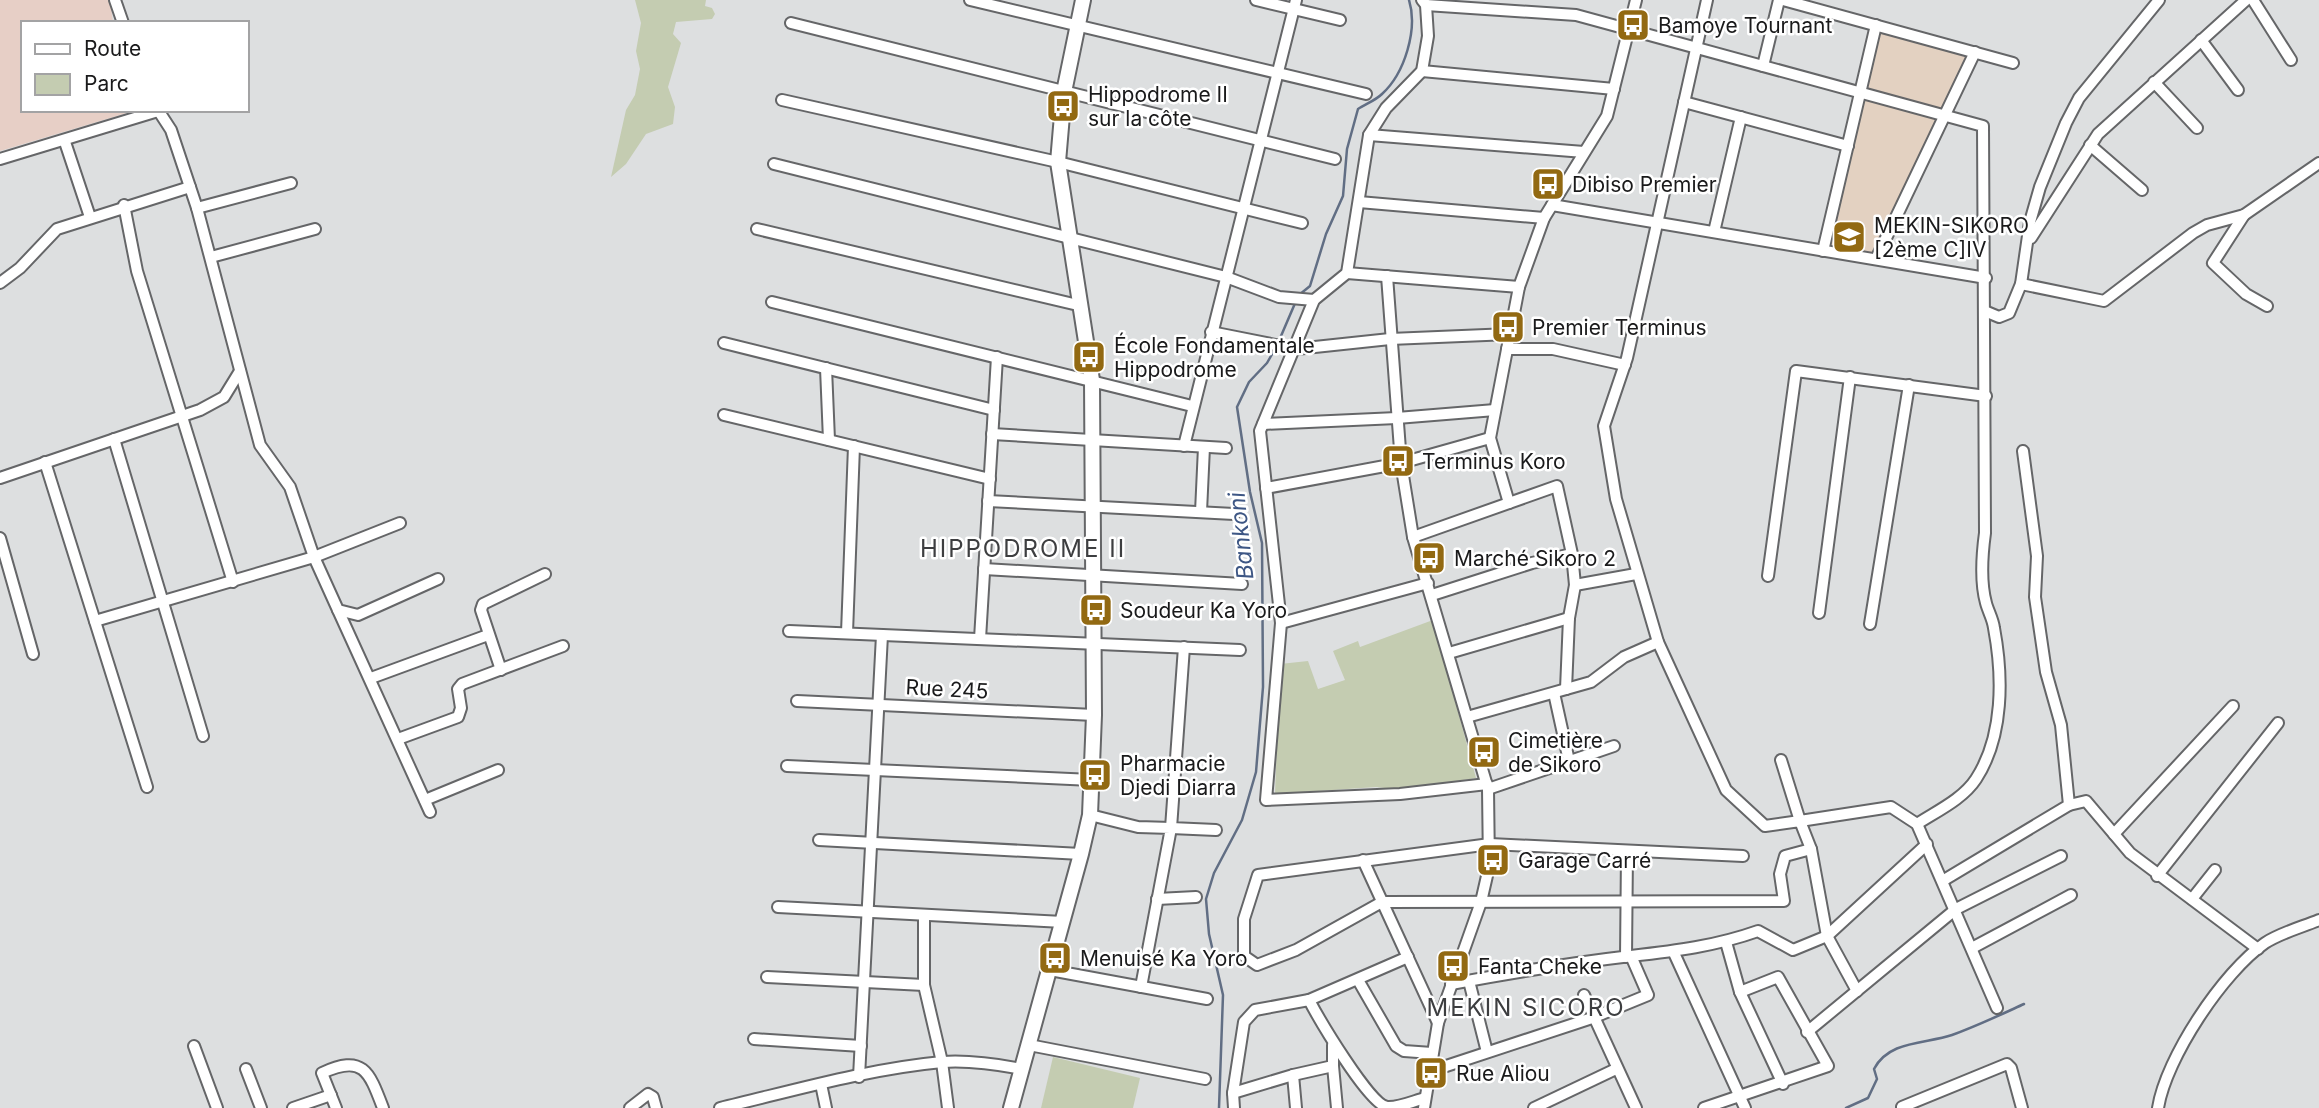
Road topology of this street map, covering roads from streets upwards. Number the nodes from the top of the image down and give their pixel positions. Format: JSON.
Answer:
{"nodes":[{"id":1,"x":115,"y":0,"type":"edge"},
{"id":2,"x":970,"y":0,"type":"edge"},
{"id":3,"x":1083,"y":0,"type":"edge"},
{"id":4,"x":1256,"y":0,"type":"edge"},
{"id":5,"x":1636,"y":0,"type":"edge"},
{"id":6,"x":1707,"y":0,"type":"edge"},
{"id":7,"x":1781,"y":0,"type":"edge"},
{"id":8,"x":2159,"y":0,"type":"edge"},
{"id":9,"x":2246,"y":0,"type":"edge"},
{"id":10,"x":2253,"y":0,"type":"edge"},
{"id":11,"x":1424,"y":2,"type":"edge"},
{"id":12,"x":1294,"y":4,"type":"edge"},
{"id":13,"x":1339,"y":20,"type":"dead end"},
{"id":14,"x":122,"y":21,"type":"edge"},
{"id":15,"x":791,"y":23,"type":"dead end"},
{"id":16,"x":1876,"y":25,"type":"junction"},
{"id":17,"x":1077,"y":28,"type":"junction"},
{"id":18,"x":1629,"y":29,"type":"junction"},
{"id":19,"x":2201,"y":40,"type":"junction"},
{"id":20,"x":1696,"y":48,"type":"junction"},
{"id":21,"x":1975,"y":52,"type":"junction"},
{"id":22,"x":2291,"y":60,"type":"dead end"},
{"id":23,"x":2014,"y":63,"type":"dead end"},
{"id":24,"x":1763,"y":66,"type":"junction"},
{"id":25,"x":1422,"y":71,"type":"junction"},
{"id":26,"x":1277,"y":74,"type":"junction"},
{"id":27,"x":2154,"y":82,"type":"junction"},
{"id":28,"x":1614,"y":89,"type":"junction"},
{"id":29,"x":2238,"y":90,"type":"dead end"},
{"id":30,"x":1064,"y":92,"type":"junction"},
{"id":31,"x":1860,"y":92,"type":"junction"},
{"id":32,"x":1366,"y":94,"type":"dead end"},
{"id":33,"x":782,"y":100,"type":"dead end"},
{"id":34,"x":1684,"y":102,"type":"junction"},
{"id":35,"x":152,"y":112,"type":"edge"},
{"id":36,"x":159,"y":112,"type":"edge"},
{"id":37,"x":1945,"y":115,"type":"junction"},
{"id":38,"x":1741,"y":117,"type":"junction"},
{"id":39,"x":2197,"y":128,"type":"dead end"},
{"id":40,"x":1369,"y":135,"type":"junction"},
{"id":41,"x":65,"y":142,"type":"junction"},
{"id":42,"x":1260,"y":142,"type":"junction"},
{"id":43,"x":1848,"y":145,"type":"junction"},
{"id":44,"x":2090,"y":145,"type":"junction"},
{"id":45,"x":1584,"y":152,"type":"junction"},
{"id":46,"x":0,"y":159,"type":"edge"},
{"id":47,"x":1335,"y":159,"type":"dead end"},
{"id":48,"x":1058,"y":162,"type":"junction"},
{"id":49,"x":2319,"y":163,"type":"edge"},
{"id":50,"x":774,"y":164,"type":"dead end"},
{"id":51,"x":291,"y":183,"type":"dead end"},
{"id":52,"x":190,"y":187,"type":"junction"},
{"id":53,"x":2142,"y":190,"type":"dead end"},
{"id":54,"x":1359,"y":202,"type":"junction"},
{"id":55,"x":124,"y":205,"type":"junction"},
{"id":56,"x":1552,"y":205,"type":"junction"},
{"id":57,"x":197,"y":208,"type":"junction"},
{"id":58,"x":1244,"y":208,"type":"junction"},
{"id":59,"x":2244,"y":215,"type":"junction"},
{"id":60,"x":90,"y":217,"type":"junction"},
{"id":61,"x":1544,"y":218,"type":"junction"},
{"id":62,"x":1302,"y":223,"type":"dead end"},
{"id":63,"x":1657,"y":223,"type":"junction"},
{"id":64,"x":314,"y":229,"type":"dead end"},
{"id":65,"x":757,"y":229,"type":"dead end"},
{"id":66,"x":1714,"y":232,"type":"junction"},
{"id":67,"x":1070,"y":238,"type":"junction"},
{"id":68,"x":2030,"y":240,"type":"junction"},
{"id":69,"x":1823,"y":251,"type":"junction"},
{"id":70,"x":211,"y":257,"type":"junction"},
{"id":71,"x":1876,"y":259,"type":"junction"},
{"id":72,"x":1347,"y":272,"type":"junction"},
{"id":73,"x":1387,"y":276,"type":"junction"},
{"id":74,"x":1226,"y":277,"type":"junction"},
{"id":75,"x":1986,"y":278,"type":"junction"},
{"id":76,"x":0,"y":283,"type":"edge"},
{"id":77,"x":2021,"y":284,"type":"junction"},
{"id":78,"x":1519,"y":286,"type":"junction"},
{"id":79,"x":1314,"y":300,"type":"junction"},
{"id":80,"x":772,"y":302,"type":"dead end"},
{"id":81,"x":1082,"y":306,"type":"junction"},
{"id":82,"x":2267,"y":306,"type":"dead end"},
{"id":83,"x":1987,"y":312,"type":"junction"},
{"id":84,"x":1211,"y":332,"type":"junction"},
{"id":85,"x":1510,"y":334,"type":"junction"},
{"id":86,"x":1390,"y":339,"type":"junction"},
{"id":87,"x":724,"y":342,"type":"dead end"},
{"id":88,"x":1296,"y":349,"type":"junction"},
{"id":89,"x":1507,"y":349,"type":"junction"},
{"id":90,"x":997,"y":357,"type":"junction"},
{"id":91,"x":1625,"y":365,"type":"junction"},
{"id":92,"x":826,"y":368,"type":"junction"},
{"id":93,"x":240,"y":371,"type":"junction"},
{"id":94,"x":1850,"y":377,"type":"junction"},
{"id":95,"x":1092,"y":380,"type":"junction"},
{"id":96,"x":1909,"y":385,"type":"junction"},
{"id":97,"x":1986,"y":396,"type":"junction"},
{"id":98,"x":1192,"y":407,"type":"junction"},
{"id":99,"x":994,"y":410,"type":"junction"},
{"id":100,"x":1495,"y":410,"type":"junction"},
{"id":101,"x":724,"y":415,"type":"dead end"},
{"id":102,"x":181,"y":416,"type":"junction"},
{"id":103,"x":1397,"y":418,"type":"junction"},
{"id":104,"x":1263,"y":424,"type":"junction"},
{"id":105,"x":992,"y":434,"type":"junction"},
{"id":106,"x":1490,"y":438,"type":"junction"},
{"id":107,"x":114,"y":439,"type":"junction"},
{"id":108,"x":829,"y":440,"type":"junction"},
{"id":109,"x":1093,"y":441,"type":"junction"},
{"id":110,"x":853,"y":446,"type":"junction"},
{"id":111,"x":1184,"y":446,"type":"junction"},
{"id":112,"x":1204,"y":447,"type":"junction"},
{"id":113,"x":1226,"y":448,"type":"dead end"},
{"id":114,"x":2023,"y":451,"type":"dead end"},
{"id":115,"x":45,"y":462,"type":"junction"},
{"id":116,"x":1401,"y":463,"type":"junction"},
{"id":117,"x":0,"y":478,"type":"edge"},
{"id":118,"x":990,"y":479,"type":"junction"},
{"id":119,"x":1266,"y":488,"type":"junction"},
{"id":120,"x":988,"y":501,"type":"junction"},
{"id":121,"x":1509,"y":503,"type":"junction"},
{"id":122,"x":1094,"y":506,"type":"junction"},
{"id":123,"x":1201,"y":513,"type":"junction"},
{"id":124,"x":1234,"y":514,"type":"dead end"},
{"id":125,"x":400,"y":523,"type":"dead end"},
{"id":126,"x":1413,"y":537,"type":"junction"},
{"id":127,"x":0,"y":538,"type":"edge"},
{"id":128,"x":1572,"y":554,"type":"junction"},
{"id":129,"x":314,"y":558,"type":"junction"},
{"id":130,"x":985,"y":569,"type":"junction"},
{"id":131,"x":545,"y":574,"type":"dead end"},
{"id":132,"x":1636,"y":574,"type":"junction"},
{"id":133,"x":1095,"y":576,"type":"junction"},
{"id":134,"x":1768,"y":576,"type":"dead end"},
{"id":135,"x":438,"y":579,"type":"dead end"},
{"id":136,"x":233,"y":582,"type":"junction"},
{"id":137,"x":1428,"y":583,"type":"junction"},
{"id":138,"x":1242,"y":584,"type":"dead end"},
{"id":139,"x":1575,"y":586,"type":"junction"},
{"id":140,"x":1432,"y":595,"type":"junction"},
{"id":141,"x":163,"y":602,"type":"junction"},
{"id":142,"x":338,"y":610,"type":"junction"},
{"id":143,"x":1819,"y":613,"type":"dead end"},
{"id":144,"x":1569,"y":618,"type":"junction"},
{"id":145,"x":95,"y":621,"type":"junction"},
{"id":146,"x":1281,"y":624,"type":"junction"},
{"id":147,"x":1870,"y":624,"type":"dead end"},
{"id":148,"x":789,"y":631,"type":"dead end"},
{"id":149,"x":847,"y":633,"type":"junction"},
{"id":150,"x":488,"y":635,"type":"junction"},
{"id":151,"x":883,"y":635,"type":"junction"},
{"id":152,"x":980,"y":639,"type":"junction"},
{"id":153,"x":1658,"y":642,"type":"junction"},
{"id":154,"x":1095,"y":644,"type":"junction"},
{"id":155,"x":563,"y":646,"type":"dead end"},
{"id":156,"x":1184,"y":647,"type":"junction"},
{"id":157,"x":1240,"y":650,"type":"dead end"},
{"id":158,"x":1449,"y":653,"type":"junction"},
{"id":159,"x":33,"y":654,"type":"dead end"},
{"id":160,"x":501,"y":670,"type":"junction"},
{"id":161,"x":371,"y":678,"type":"junction"},
{"id":162,"x":1566,"y":689,"type":"junction"},
{"id":163,"x":1554,"y":692,"type":"junction"},
{"id":164,"x":797,"y":701,"type":"dead end"},
{"id":165,"x":879,"y":705,"type":"junction"},
{"id":166,"x":2233,"y":706,"type":"dead end"},
{"id":167,"x":1094,"y":715,"type":"junction"},
{"id":168,"x":1468,"y":717,"type":"junction"},
{"id":169,"x":2278,"y":723,"type":"dead end"},
{"id":170,"x":203,"y":736,"type":"dead end"},
{"id":171,"x":398,"y":739,"type":"junction"},
{"id":172,"x":1614,"y":746,"type":"dead end"},
{"id":173,"x":1781,"y":760,"type":"dead end"},
{"id":174,"x":1569,"y":761,"type":"junction"},
{"id":175,"x":787,"y":766,"type":"dead end"},
{"id":176,"x":875,"y":770,"type":"junction"},
{"id":177,"x":498,"y":771,"type":"dead end"},
{"id":178,"x":1093,"y":780,"type":"junction"},
{"id":179,"x":147,"y":787,"type":"dead end"},
{"id":180,"x":1488,"y":787,"type":"junction"},
{"id":181,"x":425,"y":800,"type":"junction"},
{"id":182,"x":2069,"y":805,"type":"junction"},
{"id":183,"x":430,"y":811,"type":"dead end"},
{"id":184,"x":1090,"y":815,"type":"junction"},
{"id":185,"x":1800,"y":821,"type":"junction"},
{"id":186,"x":1917,"y":824,"type":"junction"},
{"id":187,"x":1171,"y":828,"type":"junction"},
{"id":188,"x":1216,"y":830,"type":"dead end"},
{"id":189,"x":2114,"y":834,"type":"junction"},
{"id":190,"x":819,"y":840,"type":"dead end"},
{"id":191,"x":872,"y":844,"type":"junction"},
{"id":192,"x":1490,"y":844,"type":"junction"},
{"id":193,"x":1927,"y":844,"type":"junction"},
{"id":194,"x":1811,"y":849,"type":"junction"},
{"id":195,"x":1627,"y":852,"type":"junction"},
{"id":196,"x":1081,"y":854,"type":"junction"},
{"id":197,"x":1743,"y":856,"type":"dead end"},
{"id":198,"x":2061,"y":856,"type":"dead end"},
{"id":199,"x":1363,"y":860,"type":"junction"},
{"id":200,"x":2215,"y":870,"type":"dead end"},
{"id":201,"x":2157,"y":876,"type":"junction"},
{"id":202,"x":1944,"y":880,"type":"junction"},
{"id":203,"x":2071,"y":895,"type":"dead end"},
{"id":204,"x":1196,"y":897,"type":"dead end"},
{"id":205,"x":1157,"y":899,"type":"junction"},
{"id":206,"x":2192,"y":899,"type":"junction"},
{"id":207,"x":1382,"y":902,"type":"junction"},
{"id":208,"x":1481,"y":902,"type":"junction"},
{"id":209,"x":1625,"y":903,"type":"junction"},
{"id":210,"x":778,"y":907,"type":"dead end"},
{"id":211,"x":1956,"y":909,"type":"junction"},
{"id":212,"x":868,"y":912,"type":"junction"},
{"id":213,"x":924,"y":915,"type":"junction"},
{"id":214,"x":2319,"y":920,"type":"edge"},
{"id":215,"x":1063,"y":922,"type":"junction"},
{"id":216,"x":1827,"y":936,"type":"junction"},
{"id":217,"x":1726,"y":942,"type":"junction"},
{"id":218,"x":1972,"y":948,"type":"junction"},
{"id":219,"x":2258,"y":949,"type":"junction"},
{"id":220,"x":1674,"y":953,"type":"junction"},
{"id":221,"x":1408,"y":957,"type":"junction"},
{"id":222,"x":1628,"y":957,"type":"junction"},
{"id":223,"x":1050,"y":970,"type":"junction"},
{"id":224,"x":767,"y":976,"type":"dead end"},
{"id":225,"x":1357,"y":980,"type":"junction"},
{"id":226,"x":1469,"y":981,"type":"junction"},
{"id":227,"x":864,"y":982,"type":"junction"},
{"id":228,"x":1451,"y":984,"type":"junction"},
{"id":229,"x":924,"y":985,"type":"junction"},
{"id":230,"x":1141,"y":987,"type":"junction"},
{"id":231,"x":1857,"y":991,"type":"junction"},
{"id":232,"x":1740,"y":992,"type":"junction"},
{"id":233,"x":1584,"y":995,"type":"dead end"},
{"id":234,"x":1207,"y":999,"type":"dead end"},
{"id":235,"x":1309,"y":1000,"type":"junction"},
{"id":236,"x":1997,"y":1007,"type":"dead end"},
{"id":237,"x":1592,"y":1018,"type":"junction"},
{"id":238,"x":1438,"y":1023,"type":"junction"},
{"id":239,"x":1807,"y":1032,"type":"junction"},
{"id":240,"x":754,"y":1039,"type":"dead end"},
{"id":241,"x":1029,"y":1045,"type":"junction"},
{"id":242,"x":1333,"y":1045,"type":"junction"},
{"id":243,"x":194,"y":1046,"type":"dead end"},
{"id":244,"x":861,"y":1046,"type":"junction"},
{"id":245,"x":1487,"y":1052,"type":"junction"},
{"id":246,"x":1432,"y":1053,"type":"junction"},
{"id":247,"x":942,"y":1062,"type":"junction"},
{"id":248,"x":1333,"y":1066,"type":"junction"},
{"id":249,"x":246,"y":1069,"type":"dead end"},
{"id":250,"x":1022,"y":1069,"type":"junction"},
{"id":251,"x":1616,"y":1069,"type":"junction"},
{"id":252,"x":1428,"y":1072,"type":"junction"},
{"id":253,"x":1293,"y":1075,"type":"junction"},
{"id":254,"x":859,"y":1077,"type":"junction"},
{"id":255,"x":1205,"y":1079,"type":"dead end"},
{"id":256,"x":821,"y":1084,"type":"junction"},
{"id":257,"x":1783,"y":1084,"type":"junction"},
{"id":258,"x":1233,"y":1093,"type":"junction"},
{"id":259,"x":331,"y":1095,"type":"junction"},
{"id":260,"x":1425,"y":1103,"type":"edge"},
{"id":261,"x":1743,"y":1103,"type":"edge"},
{"id":262,"x":217,"y":1108,"type":"edge"},
{"id":263,"x":261,"y":1108,"type":"edge"},
{"id":264,"x":293,"y":1108,"type":"edge"},
{"id":265,"x":336,"y":1108,"type":"edge"},
{"id":266,"x":383,"y":1108,"type":"edge"},
{"id":267,"x":630,"y":1108,"type":"edge"},
{"id":268,"x":656,"y":1108,"type":"edge"},
{"id":269,"x":720,"y":1108,"type":"edge"},
{"id":270,"x":826,"y":1108,"type":"edge"},
{"id":271,"x":948,"y":1108,"type":"edge"},
{"id":272,"x":1011,"y":1108,"type":"edge"},
{"id":273,"x":1234,"y":1108,"type":"edge"},
{"id":274,"x":1296,"y":1108,"type":"edge"},
{"id":275,"x":1337,"y":1108,"type":"edge"},
{"id":276,"x":1534,"y":1108,"type":"edge"},
{"id":277,"x":1636,"y":1108,"type":"edge"},
{"id":278,"x":1704,"y":1108,"type":"edge"},
{"id":279,"x":1901,"y":1108,"type":"edge"},
{"id":280,"x":2022,"y":1108,"type":"edge"},
{"id":281,"x":2158,"y":1108,"type":"edge"}],
"edges":[{"from":1,"to":14,"type":"street"},
{"from":2,"to":17,"type":"street"},
{"from":3,"to":17,"type":"street"},
{"from":4,"to":12,"type":"street"},
{"from":5,"to":18,"type":"street"},
{"from":6,"to":20,"type":"street"},
{"from":7,"to":16,"type":"street"},
{"from":7,"to":24,"type":"street"},
{"from":8,"to":68,"type":"street"},
{"from":9,"to":19,"type":"street"},
{"from":10,"to":22,"type":"street"},
{"from":11,"to":18,"type":"street"},
{"from":11,"to":25,"type":"street"},
{"from":12,"to":13,"type":"street"},
{"from":12,"to":26,"type":"street"},
{"from":15,"to":30,"type":"street"},
{"from":16,"to":21,"type":"street"},
{"from":16,"to":31,"type":"street"},
{"from":17,"to":26,"type":"street"},
{"from":17,"to":30,"type":"street"},
{"from":18,"to":20,"type":"street"},
{"from":18,"to":28,"type":"street"},
{"from":19,"to":27,"type":"street"},
{"from":19,"to":29,"type":"street"},
{"from":20,"to":24,"type":"street"},
{"from":20,"to":34,"type":"street"},
{"from":21,"to":23,"type":"street"},
{"from":21,"to":37,"type":"street"},
{"from":24,"to":31,"type":"street"},
{"from":25,"to":28,"type":"street"},
{"from":25,"to":40,"type":"street"},
{"from":26,"to":32,"type":"street"},
{"from":26,"to":42,"type":"street"},
{"from":27,"to":39,"type":"street"},
{"from":27,"to":44,"type":"street"},
{"from":28,"to":45,"type":"street"},
{"from":30,"to":42,"type":"street"},
{"from":30,"to":48,"type":"street"},
{"from":31,"to":37,"type":"street"},
{"from":31,"to":43,"type":"street"},
{"from":33,"to":48,"type":"street"},
{"from":34,"to":38,"type":"street"},
{"from":34,"to":63,"type":"street"},
{"from":35,"to":41,"type":"street"},
{"from":36,"to":52,"type":"street"},
{"from":37,"to":71,"type":"street"},
{"from":37,"to":75,"type":"street"},
{"from":38,"to":43,"type":"street"},
{"from":38,"to":66,"type":"street"},
{"from":40,"to":45,"type":"street"},
{"from":40,"to":54,"type":"street"},
{"from":41,"to":46,"type":"street"},
{"from":41,"to":60,"type":"street"},
{"from":42,"to":47,"type":"street"},
{"from":42,"to":58,"type":"street"},
{"from":43,"to":69,"type":"street"},
{"from":44,"to":53,"type":"street"},
{"from":44,"to":68,"type":"street"},
{"from":45,"to":56,"type":"street"},
{"from":48,"to":58,"type":"street"},
{"from":48,"to":67,"type":"street"},
{"from":49,"to":59,"type":"street"},
{"from":50,"to":67,"type":"street"},
{"from":51,"to":57,"type":"street"},
{"from":52,"to":55,"type":"street"},
{"from":52,"to":57,"type":"street"},
{"from":54,"to":61,"type":"street"},
{"from":54,"to":72,"type":"street"},
{"from":55,"to":60,"type":"street"},
{"from":55,"to":102,"type":"street"},
{"from":56,"to":61,"type":"street"},
{"from":56,"to":63,"type":"street"},
{"from":57,"to":70,"type":"street"},
{"from":58,"to":62,"type":"street"},
{"from":58,"to":74,"type":"street"},
{"from":59,"to":77,"type":"street"},
{"from":59,"to":82,"type":"street"},
{"from":60,"to":76,"type":"street"},
{"from":61,"to":78,"type":"street"},
{"from":63,"to":66,"type":"street"},
{"from":63,"to":91,"type":"street"},
{"from":64,"to":70,"type":"street"},
{"from":65,"to":81,"type":"street"},
{"from":66,"to":69,"type":"street"},
{"from":67,"to":74,"type":"street"},
{"from":67,"to":81,"type":"street"},
{"from":68,"to":77,"type":"street"},
{"from":69,"to":71,"type":"street"},
{"from":70,"to":93,"type":"street"},
{"from":71,"to":75,"type":"street"},
{"from":72,"to":73,"type":"street"},
{"from":72,"to":79,"type":"street"},
{"from":73,"to":78,"type":"street"},
{"from":73,"to":86,"type":"street"},
{"from":74,"to":79,"type":"street"},
{"from":74,"to":84,"type":"street"},
{"from":75,"to":83,"type":"street"},
{"from":77,"to":83,"type":"street"},
{"from":78,"to":85,"type":"street"},
{"from":79,"to":88,"type":"street"},
{"from":80,"to":90,"type":"street"},
{"from":81,"to":95,"type":"street"},
{"from":83,"to":97,"type":"street"},
{"from":84,"to":88,"type":"street"},
{"from":84,"to":98,"type":"street"},
{"from":85,"to":86,"type":"street"},
{"from":85,"to":89,"type":"street"},
{"from":86,"to":88,"type":"street"},
{"from":86,"to":103,"type":"street"},
{"from":87,"to":92,"type":"street"},
{"from":88,"to":104,"type":"street"},
{"from":89,"to":91,"type":"street"},
{"from":89,"to":100,"type":"street"},
{"from":90,"to":95,"type":"street"},
{"from":90,"to":99,"type":"street"},
{"from":91,"to":132,"type":"street"},
{"from":92,"to":99,"type":"street"},
{"from":92,"to":108,"type":"street"},
{"from":93,"to":102,"type":"street"},
{"from":93,"to":129,"type":"street"},
{"from":94,"to":96,"type":"street"},
{"from":94,"to":134,"type":"street"},
{"from":94,"to":143,"type":"street"},
{"from":95,"to":98,"type":"street"},
{"from":95,"to":109,"type":"street"},
{"from":96,"to":97,"type":"street"},
{"from":96,"to":147,"type":"street"},
{"from":97,"to":186,"type":"street"},
{"from":98,"to":111,"type":"street"},
{"from":99,"to":105,"type":"street"},
{"from":100,"to":103,"type":"street"},
{"from":100,"to":106,"type":"street"},
{"from":101,"to":108,"type":"street"},
{"from":102,"to":107,"type":"street"},
{"from":102,"to":136,"type":"street"},
{"from":103,"to":104,"type":"street"},
{"from":103,"to":116,"type":"street"},
{"from":104,"to":119,"type":"street"},
{"from":105,"to":109,"type":"street"},
{"from":105,"to":118,"type":"street"},
{"from":106,"to":116,"type":"street"},
{"from":106,"to":121,"type":"street"},
{"from":107,"to":115,"type":"street"},
{"from":107,"to":141,"type":"street"},
{"from":108,"to":110,"type":"street"},
{"from":109,"to":111,"type":"street"},
{"from":109,"to":122,"type":"street"},
{"from":110,"to":118,"type":"street"},
{"from":110,"to":149,"type":"street"},
{"from":111,"to":112,"type":"street"},
{"from":112,"to":113,"type":"street"},
{"from":112,"to":123,"type":"street"},
{"from":114,"to":182,"type":"street"},
{"from":115,"to":117,"type":"street"},
{"from":115,"to":145,"type":"street"},
{"from":116,"to":119,"type":"street"},
{"from":116,"to":126,"type":"street"},
{"from":118,"to":120,"type":"street"},
{"from":119,"to":146,"type":"street"},
{"from":120,"to":122,"type":"street"},
{"from":120,"to":130,"type":"street"},
{"from":121,"to":126,"type":"street"},
{"from":121,"to":128,"type":"street"},
{"from":122,"to":123,"type":"street"},
{"from":122,"to":133,"type":"street"},
{"from":123,"to":124,"type":"street"},
{"from":125,"to":129,"type":"street"},
{"from":126,"to":137,"type":"street"},
{"from":127,"to":159,"type":"street"},
{"from":128,"to":139,"type":"street"},
{"from":128,"to":140,"type":"street"},
{"from":129,"to":136,"type":"street"},
{"from":129,"to":142,"type":"street"},
{"from":130,"to":133,"type":"street"},
{"from":130,"to":152,"type":"street"},
{"from":131,"to":150,"type":"street"},
{"from":132,"to":139,"type":"street"},
{"from":132,"to":153,"type":"street"},
{"from":133,"to":138,"type":"street"},
{"from":133,"to":154,"type":"street"},
{"from":135,"to":142,"type":"street"},
{"from":136,"to":141,"type":"street"},
{"from":137,"to":140,"type":"street"},
{"from":137,"to":146,"type":"street"},
{"from":139,"to":144,"type":"street"},
{"from":140,"to":158,"type":"street"},
{"from":141,"to":145,"type":"street"},
{"from":141,"to":170,"type":"street"},
{"from":142,"to":161,"type":"street"},
{"from":144,"to":158,"type":"street"},
{"from":144,"to":162,"type":"street"},
{"from":145,"to":179,"type":"street"},
{"from":146,"to":180,"type":"street"},
{"from":148,"to":149,"type":"street"},
{"from":149,"to":151,"type":"street"},
{"from":150,"to":160,"type":"street"},
{"from":150,"to":161,"type":"street"},
{"from":151,"to":152,"type":"street"},
{"from":151,"to":165,"type":"street"},
{"from":152,"to":154,"type":"street"},
{"from":153,"to":162,"type":"street"},
{"from":153,"to":185,"type":"street"},
{"from":154,"to":156,"type":"street"},
{"from":154,"to":167,"type":"street"},
{"from":155,"to":160,"type":"street"},
{"from":156,"to":157,"type":"street"},
{"from":156,"to":187,"type":"street"},
{"from":158,"to":168,"type":"street"},
{"from":160,"to":171,"type":"street"},
{"from":161,"to":171,"type":"street"},
{"from":162,"to":163,"type":"street"},
{"from":163,"to":168,"type":"street"},
{"from":163,"to":174,"type":"street"},
{"from":164,"to":165,"type":"street","name":"Rue 245"},
{"from":165,"to":167,"type":"street","name":"Rue 245"},
{"from":165,"to":176,"type":"street"},
{"from":166,"to":189,"type":"street"},
{"from":167,"to":178,"type":"street"},
{"from":168,"to":180,"type":"street"},
{"from":169,"to":201,"type":"street"},
{"from":171,"to":181,"type":"street"},
{"from":172,"to":174,"type":"street"},
{"from":173,"to":185,"type":"street"},
{"from":174,"to":180,"type":"street"},
{"from":175,"to":176,"type":"street"},
{"from":176,"to":178,"type":"street"},
{"from":176,"to":191,"type":"street"},
{"from":177,"to":181,"type":"street"},
{"from":178,"to":184,"type":"street"},
{"from":180,"to":192,"type":"street"},
{"from":181,"to":183,"type":"street"},
{"from":182,"to":189,"type":"street"},
{"from":182,"to":202,"type":"street"},
{"from":184,"to":187,"type":"street"},
{"from":184,"to":196,"type":"street"},
{"from":185,"to":186,"type":"street"},
{"from":185,"to":194,"type":"street"},
{"from":186,"to":193,"type":"street"},
{"from":187,"to":188,"type":"street"},
{"from":187,"to":205,"type":"street"},
{"from":189,"to":201,"type":"street"},
{"from":190,"to":191,"type":"street"},
{"from":191,"to":196,"type":"street"},
{"from":191,"to":212,"type":"street"},
{"from":192,"to":195,"type":"street"},
{"from":192,"to":199,"type":"street"},
{"from":192,"to":208,"type":"street"},
{"from":193,"to":202,"type":"street"},
{"from":193,"to":216,"type":"street"},
{"from":194,"to":209,"type":"street"},
{"from":194,"to":216,"type":"street"},
{"from":195,"to":197,"type":"street"},
{"from":195,"to":209,"type":"street"},
{"from":196,"to":215,"type":"street"},
{"from":198,"to":211,"type":"street"},
{"from":199,"to":207,"type":"street"},
{"from":199,"to":207,"type":"street"},
{"from":200,"to":206,"type":"street"},
{"from":201,"to":206,"type":"street"},
{"from":202,"to":211,"type":"street"},
{"from":203,"to":218,"type":"street"},
{"from":204,"to":205,"type":"street"},
{"from":205,"to":230,"type":"street"},
{"from":206,"to":219,"type":"street"},
{"from":207,"to":208,"type":"street"},
{"from":207,"to":221,"type":"street"},
{"from":208,"to":209,"type":"street"},
{"from":208,"to":228,"type":"street"},
{"from":209,"to":222,"type":"street"},
{"from":210,"to":212,"type":"street"},
{"from":211,"to":218,"type":"street"},
{"from":211,"to":231,"type":"street"},
{"from":212,"to":213,"type":"street"},
{"from":212,"to":227,"type":"street"},
{"from":213,"to":215,"type":"street"},
{"from":213,"to":229,"type":"street"},
{"from":214,"to":219,"type":"street"},
{"from":215,"to":223,"type":"street"},
{"from":216,"to":217,"type":"street"},
{"from":216,"to":231,"type":"street"},
{"from":217,"to":220,"type":"street"},
{"from":217,"to":232,"type":"street"},
{"from":218,"to":236,"type":"street"},
{"from":219,"to":281,"type":"street"},
{"from":220,"to":222,"type":"street"},
{"from":220,"to":261,"type":"street"},
{"from":221,"to":225,"type":"street"},
{"from":221,"to":238,"type":"street"},
{"from":222,"to":226,"type":"street"},
{"from":222,"to":237,"type":"street"},
{"from":223,"to":230,"type":"street"},
{"from":223,"to":241,"type":"street"},
{"from":224,"to":227,"type":"street"},
{"from":225,"to":235,"type":"street"},
{"from":225,"to":246,"type":"street"},
{"from":226,"to":228,"type":"street"},
{"from":226,"to":245,"type":"street"},
{"from":227,"to":229,"type":"street"},
{"from":227,"to":244,"type":"street"},
{"from":228,"to":238,"type":"street"},
{"from":229,"to":247,"type":"street"},
{"from":230,"to":234,"type":"street"},
{"from":231,"to":239,"type":"street"},
{"from":232,"to":239,"type":"street"},
{"from":232,"to":257,"type":"street"},
{"from":233,"to":237,"type":"street"},
{"from":235,"to":242,"type":"street"},
{"from":235,"to":258,"type":"street"},
{"from":237,"to":245,"type":"street"},
{"from":237,"to":251,"type":"street"},
{"from":238,"to":246,"type":"street"},
{"from":239,"to":257,"type":"street"},
{"from":240,"to":244,"type":"street"},
{"from":241,"to":250,"type":"street"},
{"from":241,"to":255,"type":"street"},
{"from":242,"to":248,"type":"street"},
{"from":242,"to":260,"type":"street"},
{"from":243,"to":262,"type":"street"},
{"from":244,"to":254,"type":"street"},
{"from":245,"to":252,"type":"street"},
{"from":246,"to":252,"type":"street"},
{"from":247,"to":250,"type":"street"},
{"from":247,"to":254,"type":"street"},
{"from":247,"to":271,"type":"street"},
{"from":248,"to":253,"type":"street"},
{"from":248,"to":275,"type":"street"},
{"from":249,"to":263,"type":"street"},
{"from":250,"to":272,"type":"street"},
{"from":251,"to":276,"type":"street"},
{"from":251,"to":277,"type":"street"},
{"from":252,"to":260,"type":"street"},
{"from":253,"to":258,"type":"street"},
{"from":253,"to":274,"type":"street"},
{"from":254,"to":256,"type":"street"},
{"from":256,"to":269,"type":"street"},
{"from":256,"to":270,"type":"street"},
{"from":257,"to":261,"type":"street"},
{"from":258,"to":273,"type":"street"},
{"from":259,"to":264,"type":"street"},
{"from":259,"to":265,"type":"street"},
{"from":259,"to":266,"type":"street"},
{"from":261,"to":278,"type":"street"},
{"from":267,"to":268,"type":"street"},
{"from":279,"to":280,"type":"street"}]}
